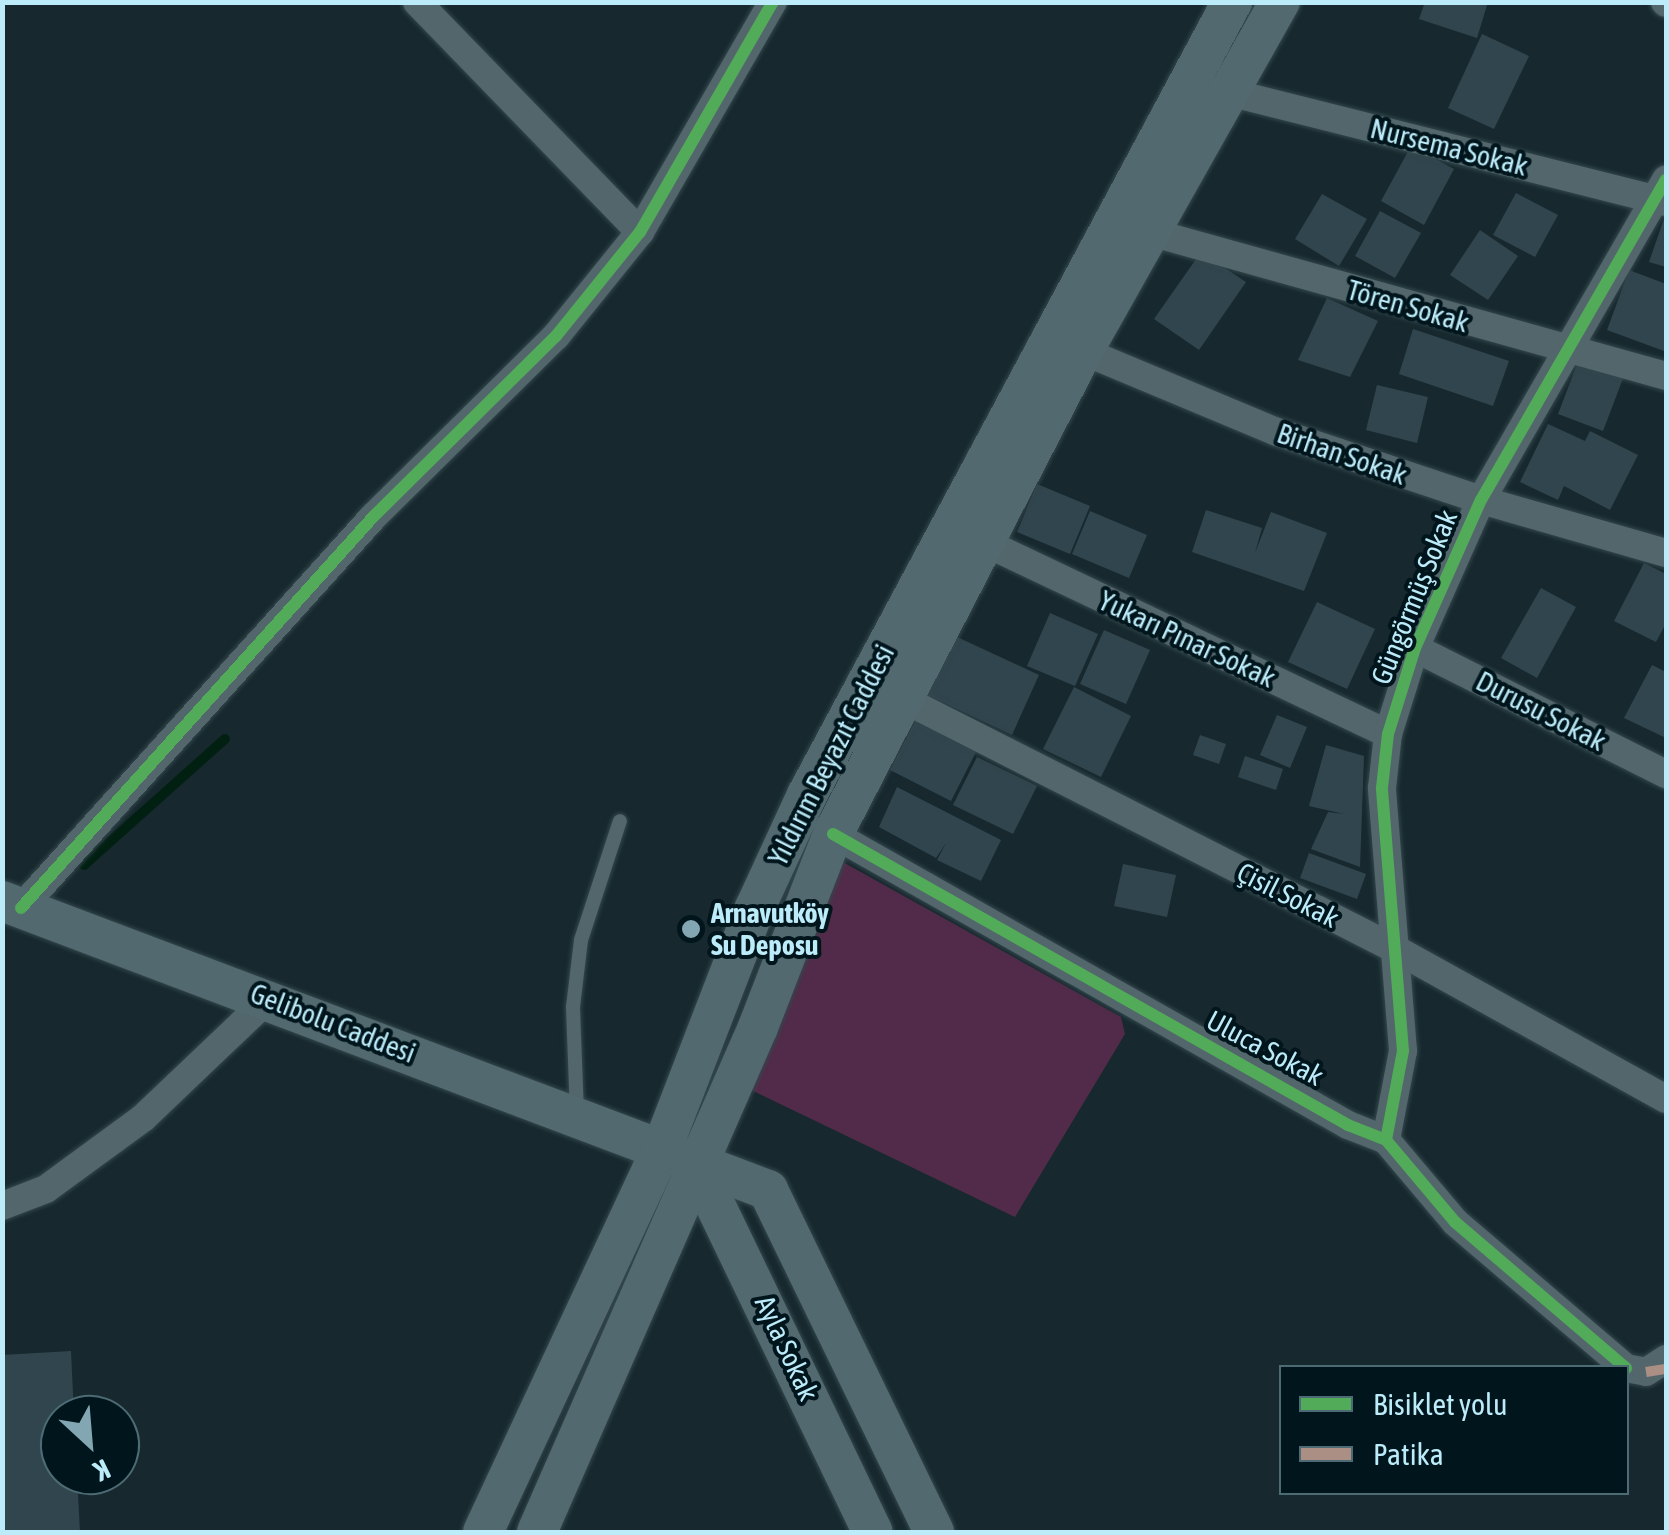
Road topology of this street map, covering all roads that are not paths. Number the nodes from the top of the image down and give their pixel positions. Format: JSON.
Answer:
{"nodes":[{"id":1,"x":417,"y":2,"type":"edge"},
{"id":2,"x":772,"y":2,"type":"edge"},
{"id":3,"x":1232,"y":2,"type":"edge"},
{"id":4,"x":1280,"y":2,"type":"edge"},
{"id":5,"x":1232,"y":93,"type":"junction"},
{"id":6,"x":1663,"y":194,"type":"edge"},
{"id":7,"x":640,"y":232,"type":"junction"},
{"id":8,"x":1150,"y":232,"type":"junction"},
{"id":9,"x":1083,"y":351,"type":"junction"},
{"id":10,"x":1568,"y":352,"type":"junction"},
{"id":11,"x":1666,"y":376,"type":"edge"},
{"id":12,"x":1480,"y":500,"type":"junction"},
{"id":13,"x":986,"y":543,"type":"junction"},
{"id":14,"x":1666,"y":553,"type":"edge"},
{"id":15,"x":1415,"y":648,"type":"junction"},
{"id":16,"x":905,"y":700,"type":"junction"},
{"id":17,"x":1388,"y":734,"type":"junction"},
{"id":18,"x":1666,"y":774,"type":"edge"},
{"id":19,"x":620,"y":821,"type":"dead end"},
{"id":20,"x":833,"y":834,"type":"junction"},
{"id":21,"x":12,"y":905,"type":"edge"},
{"id":22,"x":1399,"y":951,"type":"junction"},
{"id":23,"x":269,"y":998,"type":"junction"},
{"id":24,"x":1666,"y":1099,"type":"edge"},
{"id":25,"x":577,"y":1118,"type":"junction"},
{"id":26,"x":1386,"y":1140,"type":"junction"},
{"id":27,"x":679,"y":1158,"type":"junction"},
{"id":28,"x":2,"y":1206,"type":"edge"},
{"id":29,"x":1664,"y":1362,"type":"edge"},
{"id":30,"x":1622,"y":1365,"type":"edge"},
{"id":31,"x":1629,"y":1369,"type":"edge"},
{"id":32,"x":483,"y":1532,"type":"edge"},
{"id":33,"x":537,"y":1532,"type":"edge"},
{"id":34,"x":873,"y":1532,"type":"edge"},
{"id":35,"x":934,"y":1532,"type":"edge"}],
"edges":[{"from":1,"to":7,"type":"street"},
{"from":2,"to":7,"type":"street"},
{"from":3,"to":27,"type":"main road","name":"Yıldırım Beyazıt Caddesi"},
{"from":4,"to":5,"type":"main road"},
{"from":5,"to":6,"type":"street","name":"Nursema Sokak"},
{"from":5,"to":8,"type":"main road"},
{"from":6,"to":10,"type":"street","name":"Güngörmüş Sokak"},
{"from":7,"to":21,"type":"street"},
{"from":8,"to":9,"type":"main road"},
{"from":8,"to":10,"type":"street","name":"Tören Sokak"},
{"from":9,"to":12,"type":"street","name":"Birhan Sokak"},
{"from":9,"to":13,"type":"main road"},
{"from":10,"to":11,"type":"street","name":"Tören Sokak"},
{"from":10,"to":12,"type":"street","name":"Güngörmüş Sokak"},
{"from":12,"to":14,"type":"street","name":"Birhan Sokak"},
{"from":12,"to":15,"type":"street","name":"Güngörmüş Sokak"},
{"from":13,"to":16,"type":"main road"},
{"from":13,"to":17,"type":"street","name":"Yukarı Pınar Sokak"},
{"from":15,"to":17,"type":"street","name":"Güngörmüş Sokak"},
{"from":15,"to":18,"type":"street","name":"Durusu Sokak"},
{"from":16,"to":20,"type":"main road"},
{"from":16,"to":22,"type":"street","name":"Çisil Sokak"},
{"from":17,"to":22,"type":"street","name":"Güngörmüş Sokak"},
{"from":19,"to":25,"type":"lane"},
{"from":20,"to":26,"type":"street","name":"Uluca Sokak"},
{"from":20,"to":27,"type":"main road"},
{"from":21,"to":23,"type":"main road","name":"Gelibolu Caddesi"},
{"from":22,"to":24,"type":"street","name":"Çisil Sokak"},
{"from":22,"to":26,"type":"street","name":"Güngörmüş Sokak"},
{"from":23,"to":25,"type":"main road","name":"Gelibolu Caddesi"},
{"from":23,"to":28,"type":"street"},
{"from":25,"to":27,"type":"main road","name":"Gelibolu Caddesi"},
{"from":26,"to":30,"type":"street","name":"Uluca Sokak"},
{"from":27,"to":32,"type":"main road","name":"Yıldırım Beyazıt Caddesi"},
{"from":27,"to":33,"type":"main road"},
{"from":27,"to":34,"type":"main road","name":"Ayla Sokak"},
{"from":27,"to":35,"type":"main road","name":"Gelibolu Caddesi"},
{"from":29,"to":31,"type":"street","name":"Uluca Sokak"}]}
